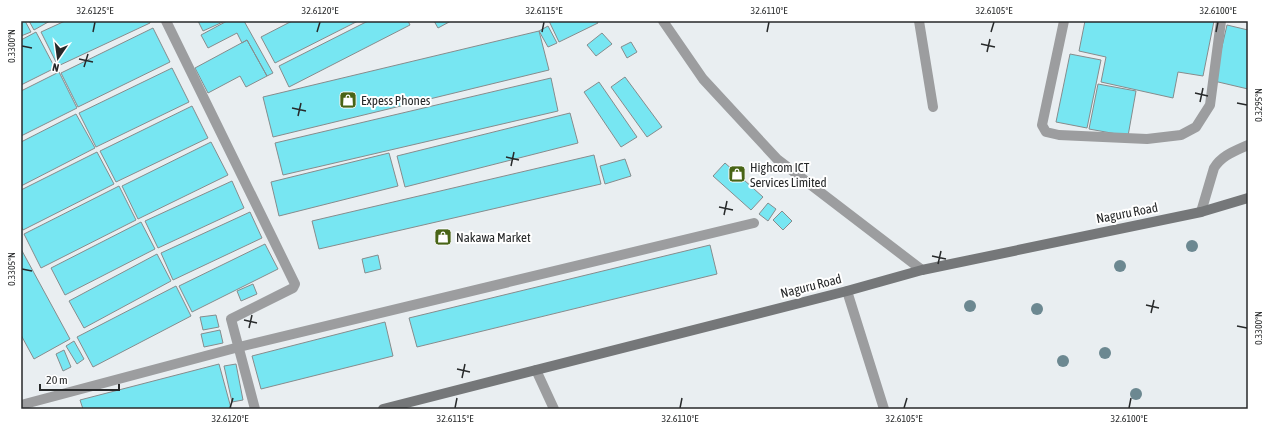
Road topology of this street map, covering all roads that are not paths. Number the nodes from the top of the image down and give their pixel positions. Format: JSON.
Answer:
{"nodes":[{"id":1,"x":166,"y":21,"type":"edge"},
{"id":2,"x":663,"y":21,"type":"edge"},
{"id":3,"x":919,"y":21,"type":"edge"},
{"id":4,"x":1064,"y":21,"type":"edge"},
{"id":5,"x":1221,"y":21,"type":"edge"},
{"id":6,"x":933,"y":107,"type":"dead end"},
{"id":7,"x":1248,"y":145,"type":"edge"},
{"id":8,"x":1248,"y":198,"type":"edge"},
{"id":9,"x":1201,"y":212,"type":"junction"},
{"id":10,"x":754,"y":224,"type":"dead end"},
{"id":11,"x":922,"y":270,"type":"junction"},
{"id":12,"x":847,"y":290,"type":"junction"},
{"id":13,"x":239,"y":347,"type":"junction"},
{"id":14,"x":536,"y":370,"type":"junction"},
{"id":15,"x":21,"y":405,"type":"edge"},
{"id":16,"x":255,"y":409,"type":"edge"},
{"id":17,"x":383,"y":409,"type":"edge"},
{"id":18,"x":554,"y":409,"type":"edge"},
{"id":19,"x":884,"y":409,"type":"edge"}],
"edges":[{"from":1,"to":13,"type":"street"},
{"from":2,"to":11,"type":"street"},
{"from":3,"to":6,"type":"street"},
{"from":4,"to":5,"type":"street"},
{"from":7,"to":9,"type":"street"},
{"from":8,"to":9,"type":"street","name":"Naguru Road"},
{"from":9,"to":11,"type":"street","name":"Naguru Road"},
{"from":10,"to":13,"type":"street"},
{"from":11,"to":12,"type":"street","name":"Naguru Road"},
{"from":12,"to":14,"type":"street","name":"Naguru Road"},
{"from":12,"to":19,"type":"street"},
{"from":13,"to":15,"type":"street"},
{"from":13,"to":16,"type":"street"},
{"from":14,"to":17,"type":"street","name":"Naguru Road"},
{"from":14,"to":18,"type":"street"}]}
